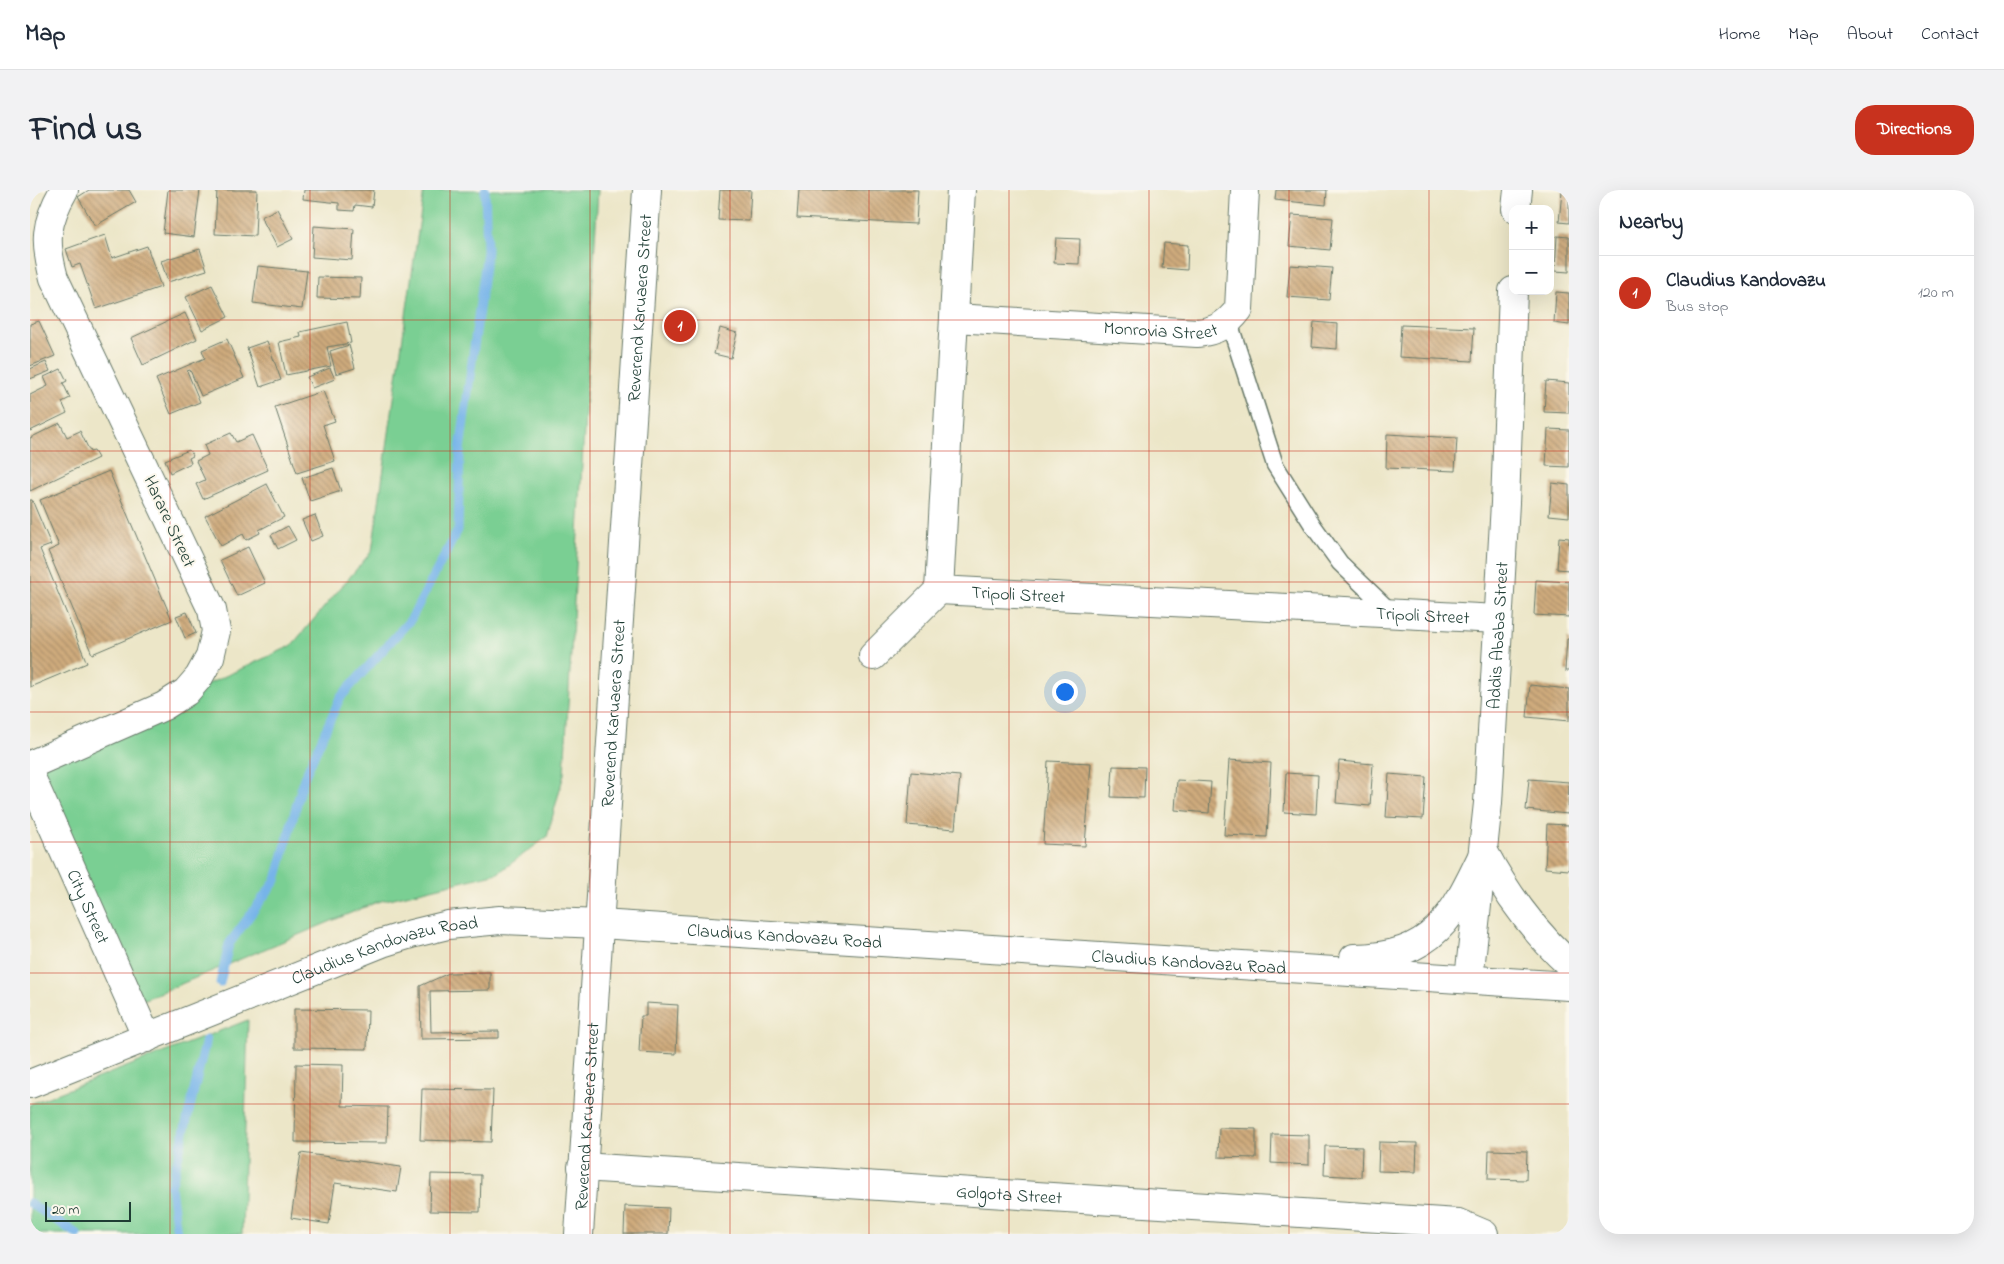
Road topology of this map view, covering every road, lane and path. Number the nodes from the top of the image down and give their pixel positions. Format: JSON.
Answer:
{"nodes":[{"id":1,"x":64,"y":190,"type":"edge"},
{"id":2,"x":647,"y":190,"type":"edge"},
{"id":3,"x":962,"y":190,"type":"edge"},
{"id":4,"x":1245,"y":190,"type":"edge"},
{"id":5,"x":1518,"y":190,"type":"edge"},
{"id":6,"x":1516,"y":205,"type":"edge"},
{"id":7,"x":1513,"y":295,"type":"edge"},
{"id":8,"x":955,"y":318,"type":"junction"},
{"id":9,"x":1229,"y":322,"type":"junction"},
{"id":10,"x":939,"y":590,"type":"junction"},
{"id":11,"x":1392,"y":613,"type":"junction"},
{"id":12,"x":1498,"y":619,"type":"junction"},
{"id":13,"x":872,"y":656,"type":"dead end"},
{"id":14,"x":30,"y":765,"type":"edge"},
{"id":15,"x":30,"y":775,"type":"edge"},
{"id":16,"x":1484,"y":852,"type":"junction"},
{"id":17,"x":600,"y":924,"type":"junction"},
{"id":18,"x":1180,"y":961,"type":"junction"},
{"id":19,"x":1569,"y":964,"type":"edge"},
{"id":20,"x":1469,"y":979,"type":"junction"},
{"id":21,"x":1569,"y":986,"type":"edge"},
{"id":22,"x":147,"y":1038,"type":"junction"},
{"id":23,"x":30,"y":1084,"type":"edge"},
{"id":24,"x":582,"y":1167,"type":"junction"},
{"id":25,"x":579,"y":1234,"type":"edge"},
{"id":26,"x":1484,"y":1234,"type":"edge"}],
"edges":[{"from":1,"to":14,"type":"street","name":"Harare Street"},
{"from":2,"to":17,"type":"street","name":"Reverend Karuaera Street"},
{"from":3,"to":8,"type":"street"},
{"from":4,"to":9,"type":"street","name":"Monrovia Street"},
{"from":5,"to":6,"type":"street"},
{"from":7,"to":12,"type":"street","name":"Addis Ababa Street"},
{"from":8,"to":9,"type":"street","name":"Monrovia Street"},
{"from":8,"to":10,"type":"street"},
{"from":9,"to":11,"type":"lane"},
{"from":10,"to":11,"type":"street","name":"Tripoli Street"},
{"from":10,"to":13,"type":"street"},
{"from":11,"to":12,"type":"street","name":"Tripoli Street"},
{"from":12,"to":16,"type":"street","name":"Addis Ababa Street"},
{"from":15,"to":22,"type":"street","name":"City Street"},
{"from":16,"to":18,"type":"street"},
{"from":16,"to":19,"type":"street"},
{"from":16,"to":20,"type":"street","name":"Addis Ababa Street"},
{"from":17,"to":18,"type":"street","name":"Claudius Kandovazu Road"},
{"from":17,"to":22,"type":"street","name":"Claudius Kandovazu Road"},
{"from":17,"to":24,"type":"street","name":"Reverend Karuaera Street"},
{"from":18,"to":20,"type":"street","name":"Claudius Kandovazu Road"},
{"from":20,"to":21,"type":"street","name":"Claudius Kandovazu Road"},
{"from":22,"to":23,"type":"street","name":"Claudius Kandovazu Road"},
{"from":24,"to":25,"type":"street","name":"Reverend Karuaera Street"},
{"from":24,"to":26,"type":"street","name":"Golgota Street"}]}
